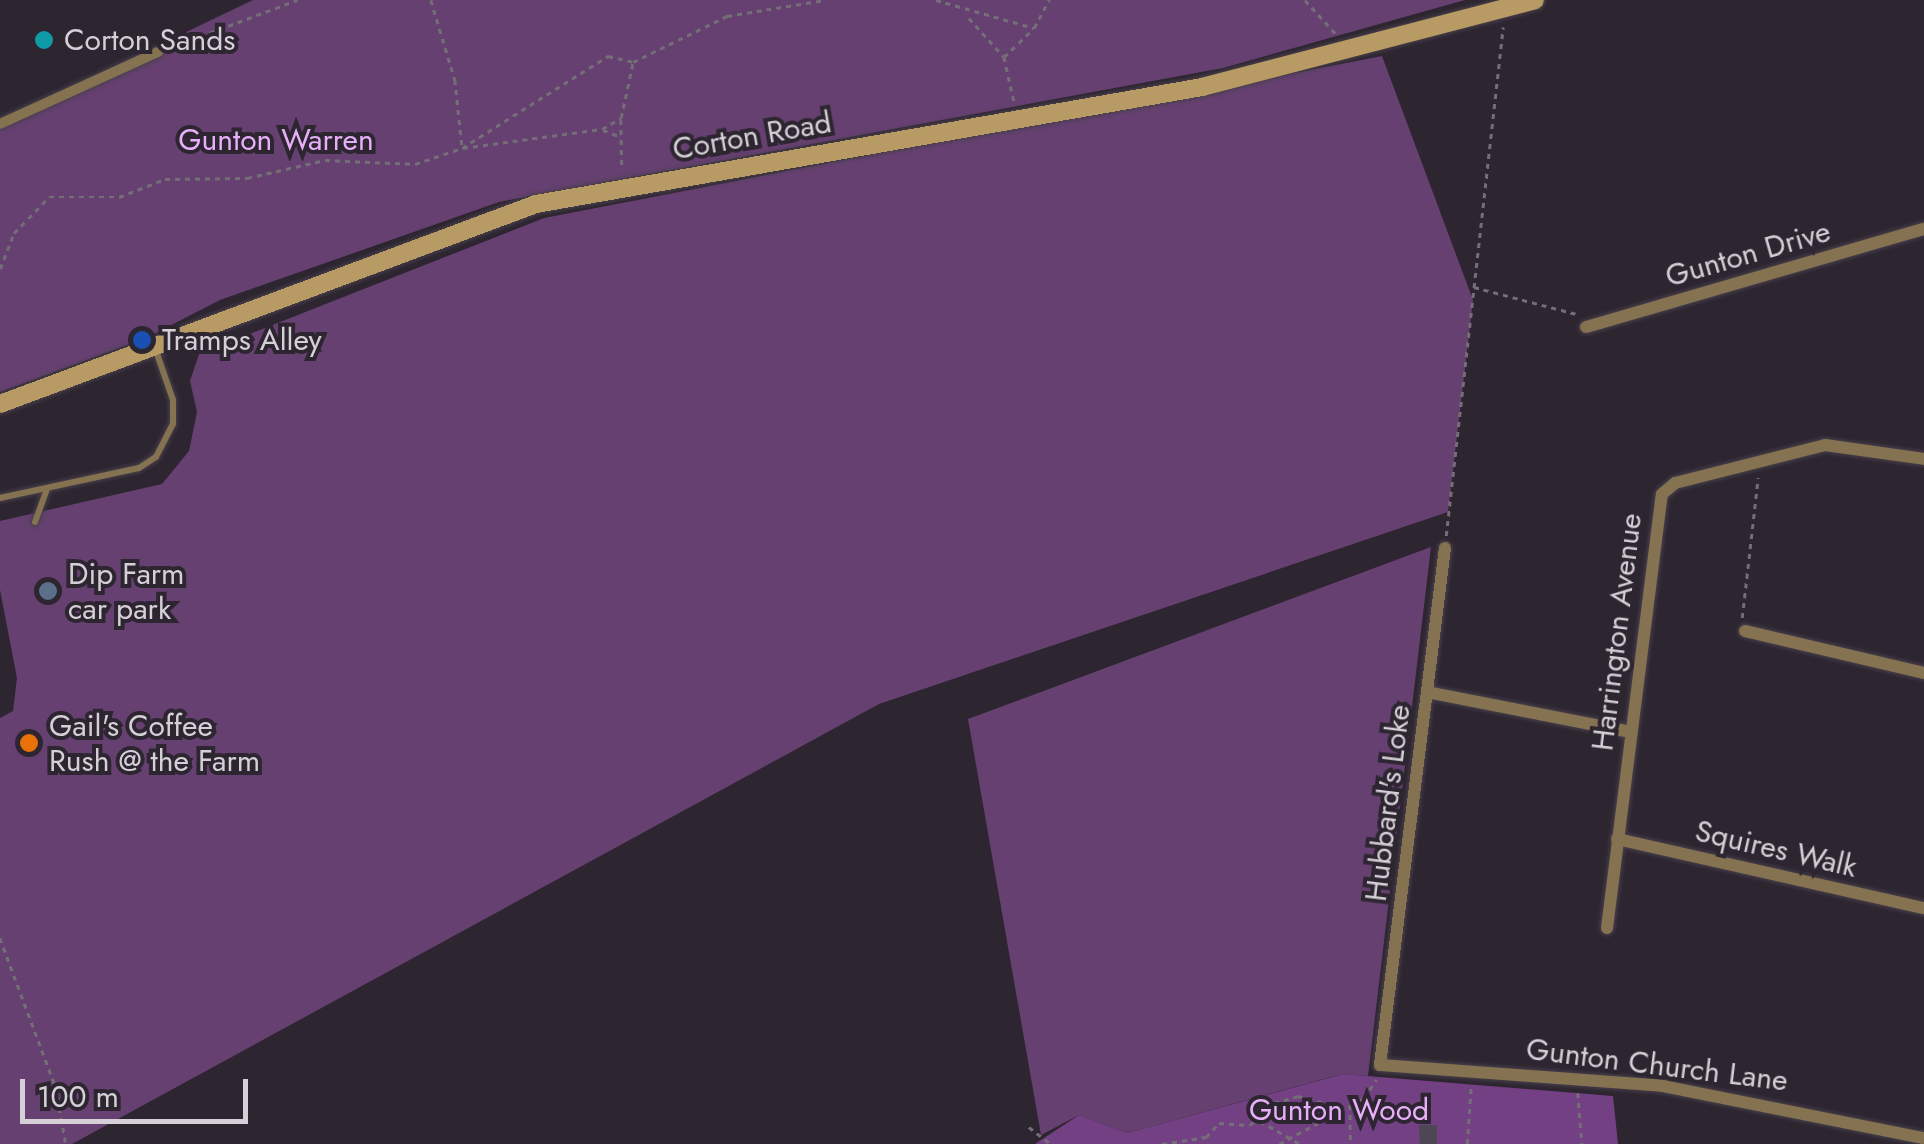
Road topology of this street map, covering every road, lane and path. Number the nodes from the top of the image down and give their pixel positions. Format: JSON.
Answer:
{"nodes":[{"id":1,"x":297,"y":0,"type":"edge"},
{"id":2,"x":431,"y":0,"type":"edge"},
{"id":3,"x":825,"y":0,"type":"edge"},
{"id":4,"x":936,"y":0,"type":"edge"},
{"id":5,"x":1050,"y":0,"type":"edge"},
{"id":6,"x":1305,"y":0,"type":"edge"},
{"id":7,"x":1535,"y":0,"type":"edge"},
{"id":8,"x":1506,"y":8,"type":"junction"},
{"id":9,"x":970,"y":18,"type":"dead end"},
{"id":10,"x":1034,"y":28,"type":"junction"},
{"id":11,"x":158,"y":52,"type":"joint"},
{"id":12,"x":1342,"y":52,"type":"junction"},
{"id":13,"x":1004,"y":57,"type":"junction"},
{"id":14,"x":633,"y":62,"type":"junction"},
{"id":15,"x":621,"y":118,"type":"junction"},
{"id":16,"x":1018,"y":120,"type":"junction"},
{"id":17,"x":0,"y":124,"type":"edge"},
{"id":18,"x":602,"y":130,"type":"junction"},
{"id":19,"x":620,"y":136,"type":"junction"},
{"id":20,"x":462,"y":148,"type":"junction"},
{"id":21,"x":624,"y":188,"type":"junction"},
{"id":22,"x":1924,"y":230,"type":"edge"},
{"id":23,"x":0,"y":269,"type":"edge"},
{"id":24,"x":1472,"y":286,"type":"junction"},
{"id":25,"x":1586,"y":328,"type":"joint"},
{"id":26,"x":155,"y":346,"type":"junction"},
{"id":27,"x":0,"y":404,"type":"edge"},
{"id":28,"x":1924,"y":459,"type":"edge"},
{"id":29,"x":1760,"y":461,"type":"junction"},
{"id":30,"x":46,"y":491,"type":"junction"},
{"id":31,"x":0,"y":498,"type":"edge"},
{"id":32,"x":34,"y":522,"type":"dead end"},
{"id":33,"x":1445,"y":548,"type":"joint"},
{"id":34,"x":1745,"y":630,"type":"joint"},
{"id":35,"x":1924,"y":673,"type":"edge"},
{"id":36,"x":1427,"y":692,"type":"junction"},
{"id":37,"x":1630,"y":732,"type":"junction"},
{"id":38,"x":1617,"y":839,"type":"junction"},
{"id":39,"x":1924,"y":908,"type":"edge"},
{"id":40,"x":1607,"y":928,"type":"dead end"},
{"id":41,"x":0,"y":938,"type":"edge"},
{"id":42,"x":1379,"y":1071,"type":"junction"},
{"id":43,"x":1471,"y":1081,"type":"dead end"},
{"id":44,"x":1578,"y":1088,"type":"dead end"},
{"id":45,"x":1350,"y":1103,"type":"junction"},
{"id":46,"x":1341,"y":1107,"type":"junction"},
{"id":47,"x":1256,"y":1121,"type":"junction"},
{"id":48,"x":1029,"y":1127,"type":"dead end"},
{"id":49,"x":1293,"y":1136,"type":"junction"},
{"id":50,"x":1924,"y":1138,"type":"edge"},
{"id":51,"x":66,"y":1144,"type":"edge"},
{"id":52,"x":1051,"y":1144,"type":"edge"},
{"id":53,"x":1162,"y":1144,"type":"edge"},
{"id":54,"x":1279,"y":1144,"type":"edge"},
{"id":55,"x":1300,"y":1144,"type":"edge"},
{"id":56,"x":1352,"y":1144,"type":"edge"},
{"id":57,"x":1467,"y":1144,"type":"edge"},
{"id":58,"x":1582,"y":1144,"type":"edge"}],
"edges":[{"from":1,"to":11,"type":"path"},
{"from":2,"to":20,"type":"path"},
{"from":3,"to":14,"type":"path"},
{"from":4,"to":10,"type":"path"},
{"from":5,"to":10,"type":"path"},
{"from":6,"to":12,"type":"path"},
{"from":7,"to":8,"type":"main road","name":"Corton Road"},
{"from":8,"to":12,"type":"main road","name":"Corton Road"},
{"from":8,"to":24,"type":"path"},
{"from":9,"to":13,"type":"path"},
{"from":10,"to":13,"type":"path"},
{"from":11,"to":17,"type":"street"},
{"from":12,"to":16,"type":"main road","name":"Corton Road"},
{"from":13,"to":16,"type":"path"},
{"from":14,"to":15,"type":"path"},
{"from":14,"to":20,"type":"path"},
{"from":15,"to":18,"type":"path"},
{"from":15,"to":19,"type":"path"},
{"from":16,"to":21,"type":"main road","name":"Corton Road"},
{"from":18,"to":19,"type":"path"},
{"from":18,"to":20,"type":"path"},
{"from":19,"to":21,"type":"path"},
{"from":20,"to":23,"type":"path"},
{"from":21,"to":26,"type":"main road","name":"Corton Road"},
{"from":22,"to":25,"type":"street","name":"Gunton Drive"},
{"from":24,"to":25,"type":"path"},
{"from":24,"to":33,"type":"path"},
{"from":26,"to":27,"type":"main road","name":"Corton Road"},
{"from":26,"to":30,"type":"lane"},
{"from":28,"to":29,"type":"street","name":"Harrington Avenue"},
{"from":29,"to":34,"type":"path"},
{"from":29,"to":37,"type":"street","name":"Harrington Avenue"},
{"from":30,"to":31,"type":"lane"},
{"from":30,"to":32,"type":"lane"},
{"from":33,"to":36,"type":"street","name":"Hubbard's Loke"},
{"from":34,"to":35,"type":"street"},
{"from":36,"to":37,"type":"street"},
{"from":36,"to":42,"type":"street","name":"Hubbard's Loke"},
{"from":37,"to":38,"type":"street","name":"Harrington Avenue"},
{"from":38,"to":39,"type":"street","name":"Squires Walk"},
{"from":38,"to":40,"type":"street","name":"Harrington Avenue"},
{"from":41,"to":51,"type":"path"},
{"from":42,"to":45,"type":"path"},
{"from":42,"to":50,"type":"street","name":"Gunton Church Lane"},
{"from":43,"to":57,"type":"path"},
{"from":44,"to":58,"type":"path"},
{"from":45,"to":46,"type":"path"},
{"from":45,"to":56,"type":"path"},
{"from":46,"to":47,"type":"path"},
{"from":46,"to":49,"type":"path"},
{"from":47,"to":49,"type":"path"},
{"from":47,"to":53,"type":"path"},
{"from":48,"to":52,"type":"path"},
{"from":49,"to":54,"type":"path"},
{"from":49,"to":55,"type":"path"}]}
